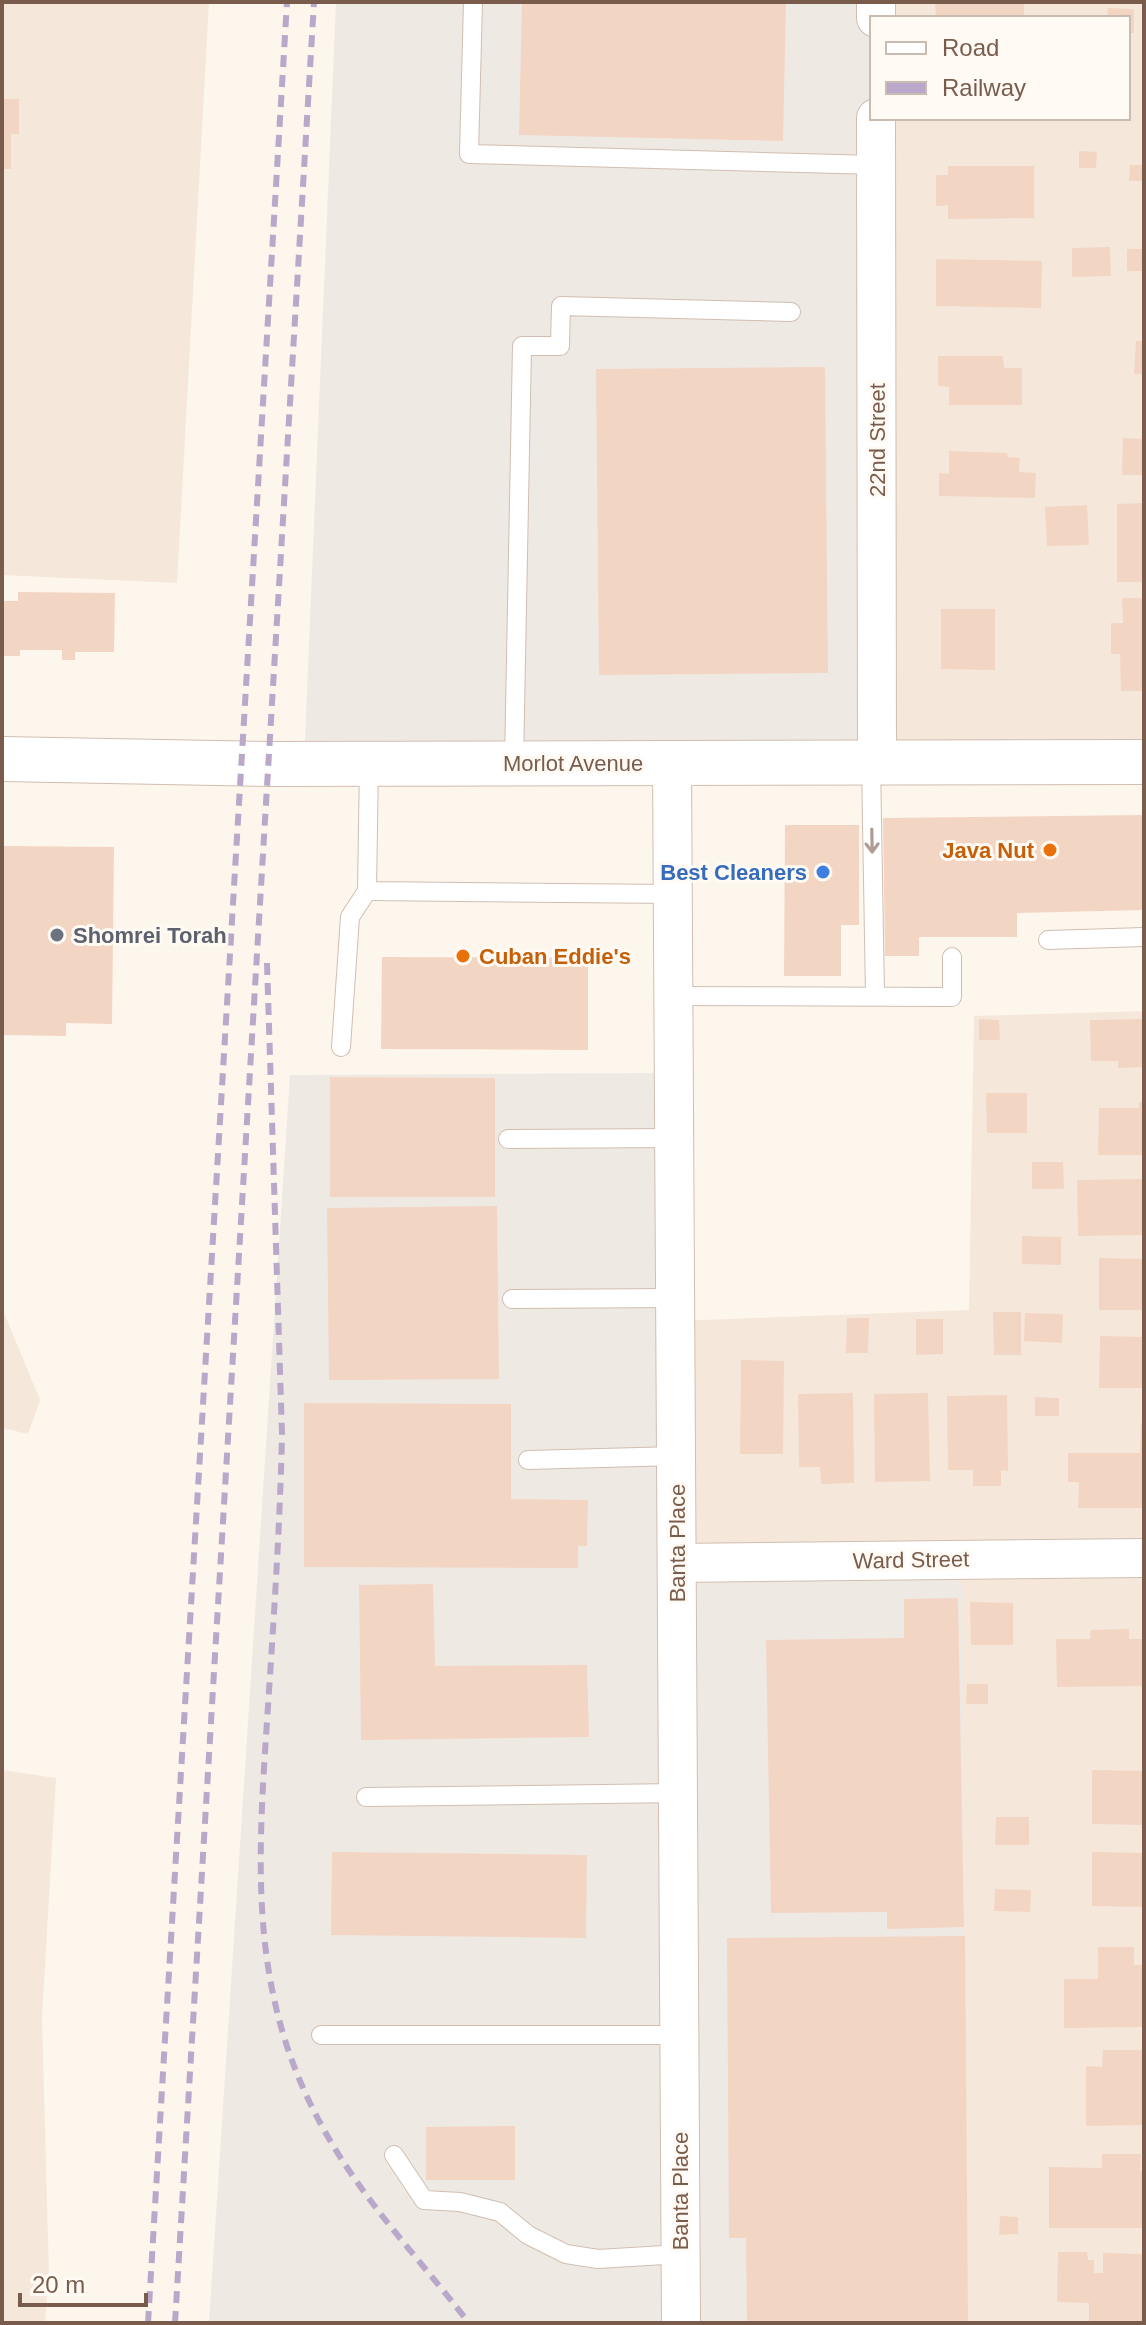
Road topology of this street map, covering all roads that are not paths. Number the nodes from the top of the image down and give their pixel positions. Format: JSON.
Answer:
{"nodes":[{"id":1,"x":473,"y":2,"type":"edge"},
{"id":2,"x":876,"y":120,"type":"edge"},
{"id":3,"x":876,"y":165,"type":"junction"},
{"id":4,"x":791,"y":312,"type":"dead end"},
{"id":5,"x":2,"y":759,"type":"edge"},
{"id":6,"x":1144,"y":762,"type":"edge"},
{"id":7,"x":369,"y":763,"type":"junction"},
{"id":8,"x":514,"y":763,"type":"junction"},
{"id":9,"x":672,"y":763,"type":"junction"},
{"id":10,"x":874,"y":763,"type":"junction"},
{"id":11,"x":367,"y":891,"type":"junction"},
{"id":12,"x":673,"y":894,"type":"junction"},
{"id":13,"x":1144,"y":937,"type":"edge"},
{"id":14,"x":1048,"y":940,"type":"dead end"},
{"id":15,"x":952,"y":957,"type":"dead end"},
{"id":16,"x":674,"y":996,"type":"junction"},
{"id":17,"x":875,"y":996,"type":"junction"},
{"id":18,"x":341,"y":1047,"type":"dead end"},
{"id":19,"x":675,"y":1138,"type":"junction"},
{"id":20,"x":508,"y":1139,"type":"dead end"},
{"id":21,"x":675,"y":1298,"type":"junction"},
{"id":22,"x":512,"y":1299,"type":"dead end"},
{"id":23,"x":676,"y":1456,"type":"junction"},
{"id":24,"x":528,"y":1460,"type":"dead end"},
{"id":25,"x":1144,"y":1558,"type":"edge"},
{"id":26,"x":677,"y":1563,"type":"junction"},
{"id":27,"x":679,"y":1793,"type":"junction"},
{"id":28,"x":366,"y":1797,"type":"dead end"},
{"id":29,"x":321,"y":2035,"type":"dead end"},
{"id":30,"x":679,"y":2035,"type":"junction"},
{"id":31,"x":394,"y":2155,"type":"dead end"},
{"id":32,"x":681,"y":2254,"type":"junction"},
{"id":33,"x":681,"y":2323,"type":"edge"}],
"edges":[{"from":1,"to":3,"type":"lane"},
{"from":2,"to":3,"type":"street","name":"22nd Street"},
{"from":3,"to":10,"type":"street","name":"22nd Street"},
{"from":4,"to":8,"type":"lane"},
{"from":5,"to":7,"type":"street","name":"Morlot Avenue"},
{"from":6,"to":10,"type":"street","name":"Morlot Avenue"},
{"from":7,"to":8,"type":"street","name":"Morlot Avenue"},
{"from":7,"to":11,"type":"lane"},
{"from":8,"to":9,"type":"street","name":"Morlot Avenue"},
{"from":9,"to":10,"type":"street","name":"Morlot Avenue"},
{"from":9,"to":12,"type":"street","name":"Banta Place"},
{"from":10,"to":17,"type":"lane","one_way":true},
{"from":11,"to":12,"type":"lane"},
{"from":11,"to":18,"type":"lane"},
{"from":12,"to":16,"type":"street","name":"Banta Place"},
{"from":13,"to":14,"type":"lane"},
{"from":15,"to":17,"type":"lane"},
{"from":16,"to":17,"type":"lane"},
{"from":16,"to":19,"type":"street","name":"Banta Place"},
{"from":19,"to":20,"type":"lane"},
{"from":19,"to":21,"type":"street","name":"Banta Place"},
{"from":21,"to":22,"type":"lane"},
{"from":21,"to":23,"type":"street","name":"Banta Place"},
{"from":23,"to":24,"type":"lane"},
{"from":23,"to":26,"type":"street","name":"Banta Place"},
{"from":25,"to":26,"type":"street","name":"Ward Street"},
{"from":26,"to":27,"type":"street","name":"Banta Place"},
{"from":27,"to":28,"type":"lane"},
{"from":27,"to":30,"type":"street","name":"Banta Place"},
{"from":29,"to":30,"type":"lane"},
{"from":30,"to":32,"type":"street","name":"Banta Place"},
{"from":31,"to":32,"type":"lane"},
{"from":32,"to":33,"type":"street","name":"Banta Place"}]}
